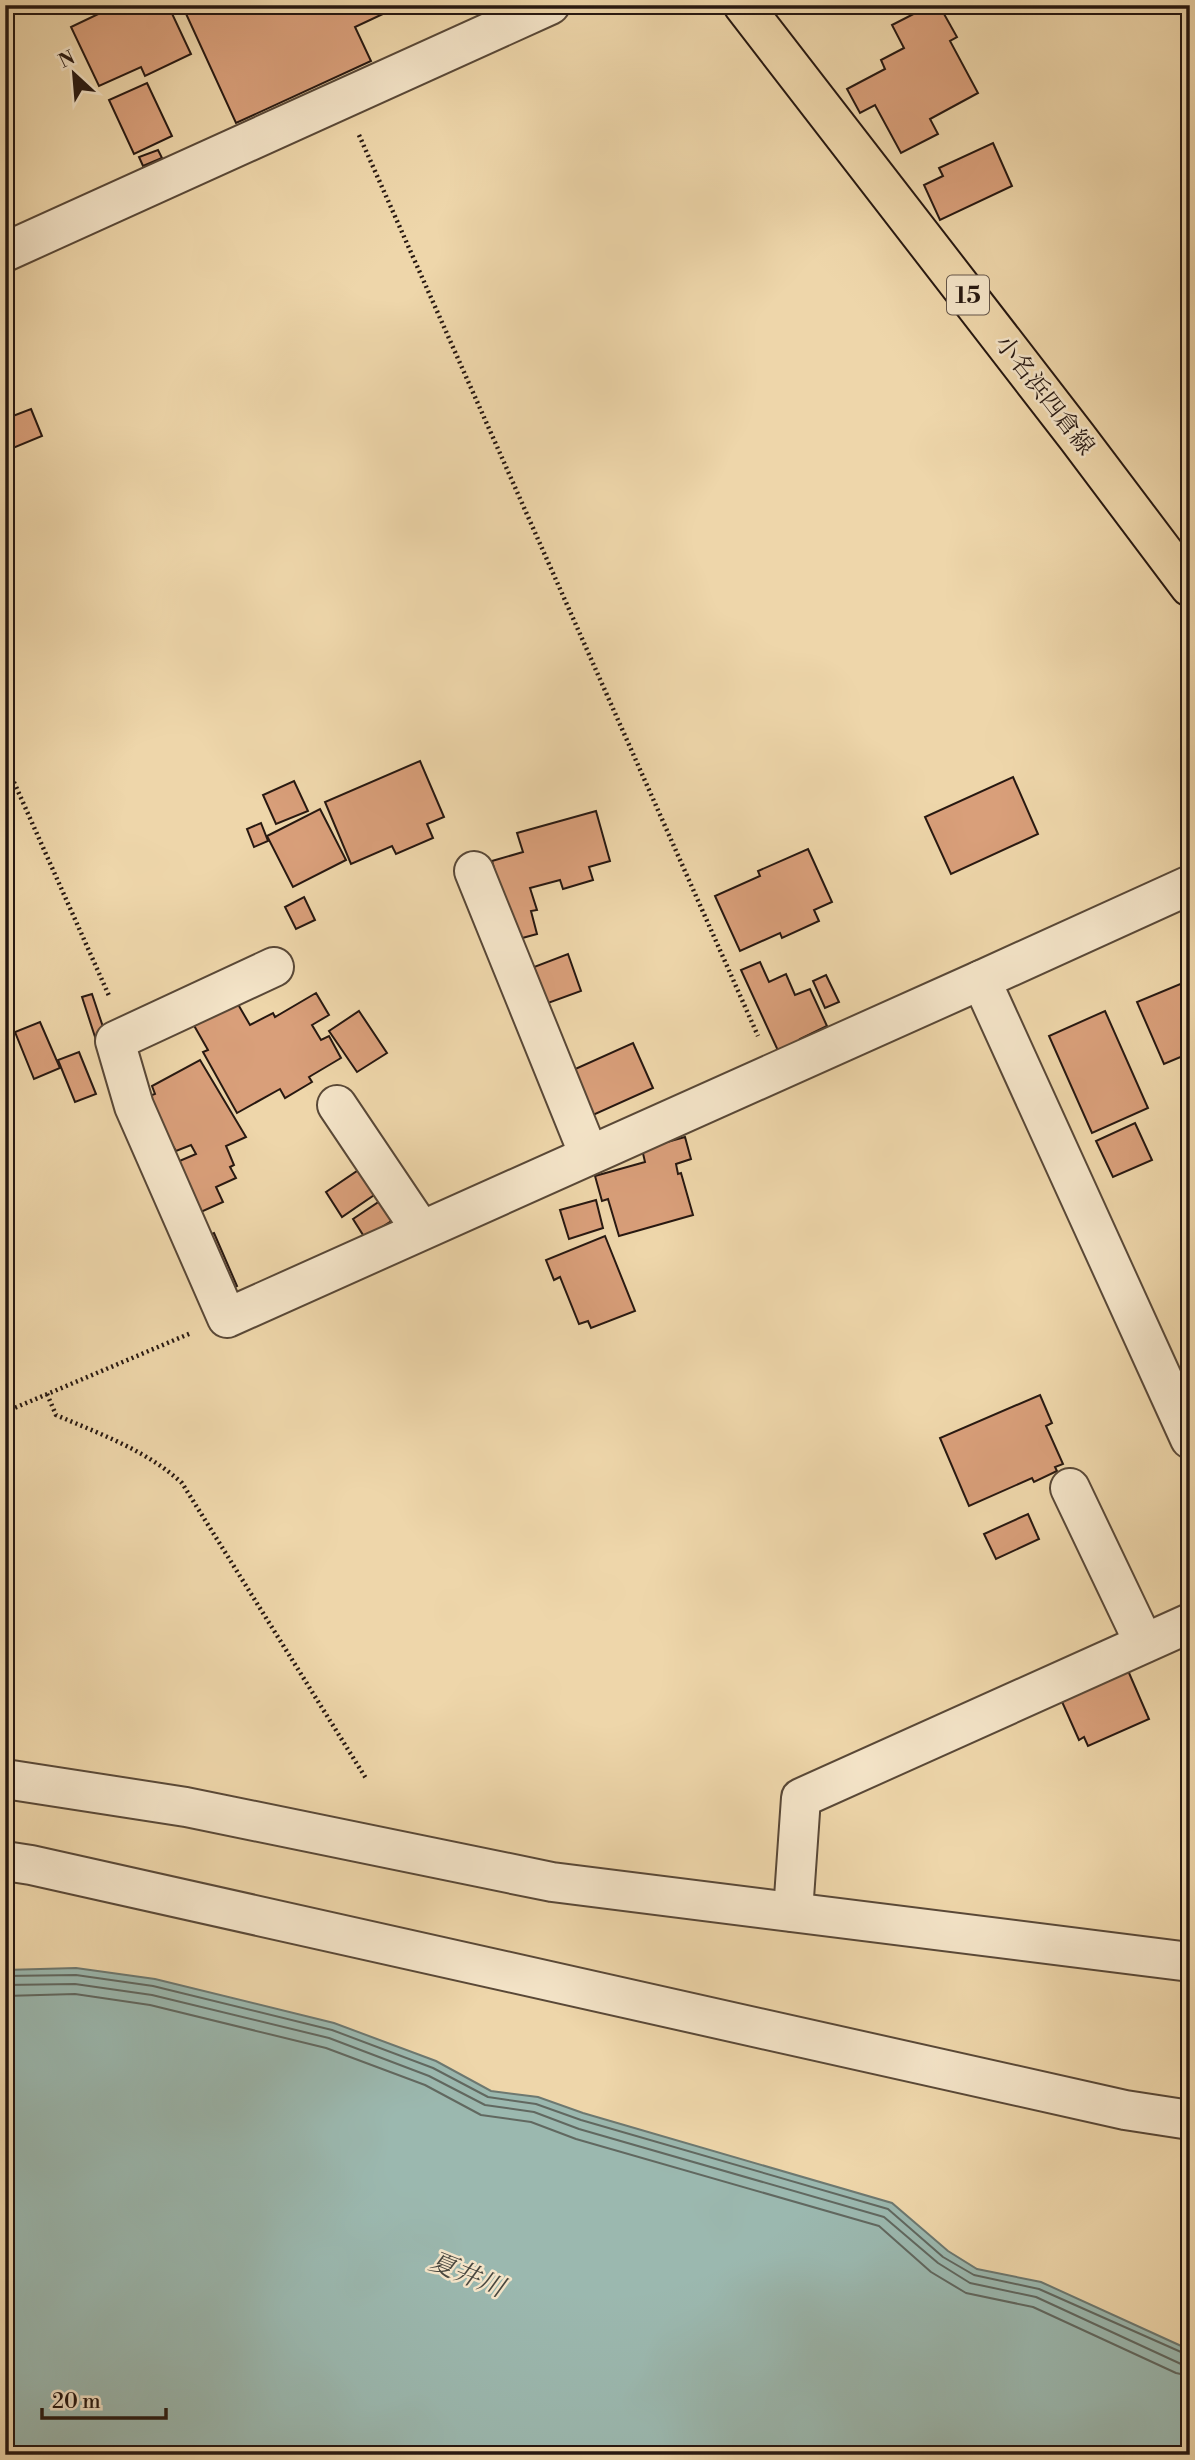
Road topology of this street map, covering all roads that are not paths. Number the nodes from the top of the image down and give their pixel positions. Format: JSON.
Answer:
{"nodes":[{"id":1,"x":550,"y":5,"type":"edge"},
{"id":2,"x":743,"y":5,"type":"edge"},
{"id":3,"x":5,"y":252,"type":"edge"},
{"id":4,"x":1190,"y":587,"type":"edge"},
{"id":5,"x":474,"y":871,"type":"dead end"},
{"id":6,"x":1190,"y":885,"type":"edge"},
{"id":7,"x":274,"y":967,"type":"dead end"},
{"id":8,"x":981,"y":980,"type":"junction"},
{"id":9,"x":337,"y":1105,"type":"dead end"},
{"id":10,"x":589,"y":1155,"type":"junction"},
{"id":11,"x":421,"y":1230,"type":"junction"},
{"id":12,"x":1190,"y":1439,"type":"edge"},
{"id":13,"x":1070,"y":1488,"type":"dead end"},
{"id":14,"x":1190,"y":1623,"type":"edge"},
{"id":15,"x":1144,"y":1643,"type":"junction"},
{"id":16,"x":5,"y":1779,"type":"edge"},
{"id":17,"x":5,"y":1861,"type":"edge"},
{"id":18,"x":793,"y":1912,"type":"junction"},
{"id":19,"x":1190,"y":1962,"type":"edge"},
{"id":20,"x":1190,"y":2120,"type":"edge"}],
"edges":[{"from":1,"to":3,"type":"street"},
{"from":2,"to":4,"type":"main road","name":"小名浜四倉線","number":"15"},
{"from":5,"to":10,"type":"street"},
{"from":6,"to":8,"type":"street"},
{"from":7,"to":11,"type":"street"},
{"from":8,"to":10,"type":"street"},
{"from":8,"to":12,"type":"street"},
{"from":9,"to":11,"type":"street"},
{"from":10,"to":11,"type":"street"},
{"from":13,"to":15,"type":"street"},
{"from":14,"to":15,"type":"street"},
{"from":15,"to":18,"type":"street"},
{"from":16,"to":18,"type":"street"},
{"from":17,"to":20,"type":"street"},
{"from":18,"to":19,"type":"street"}]}
